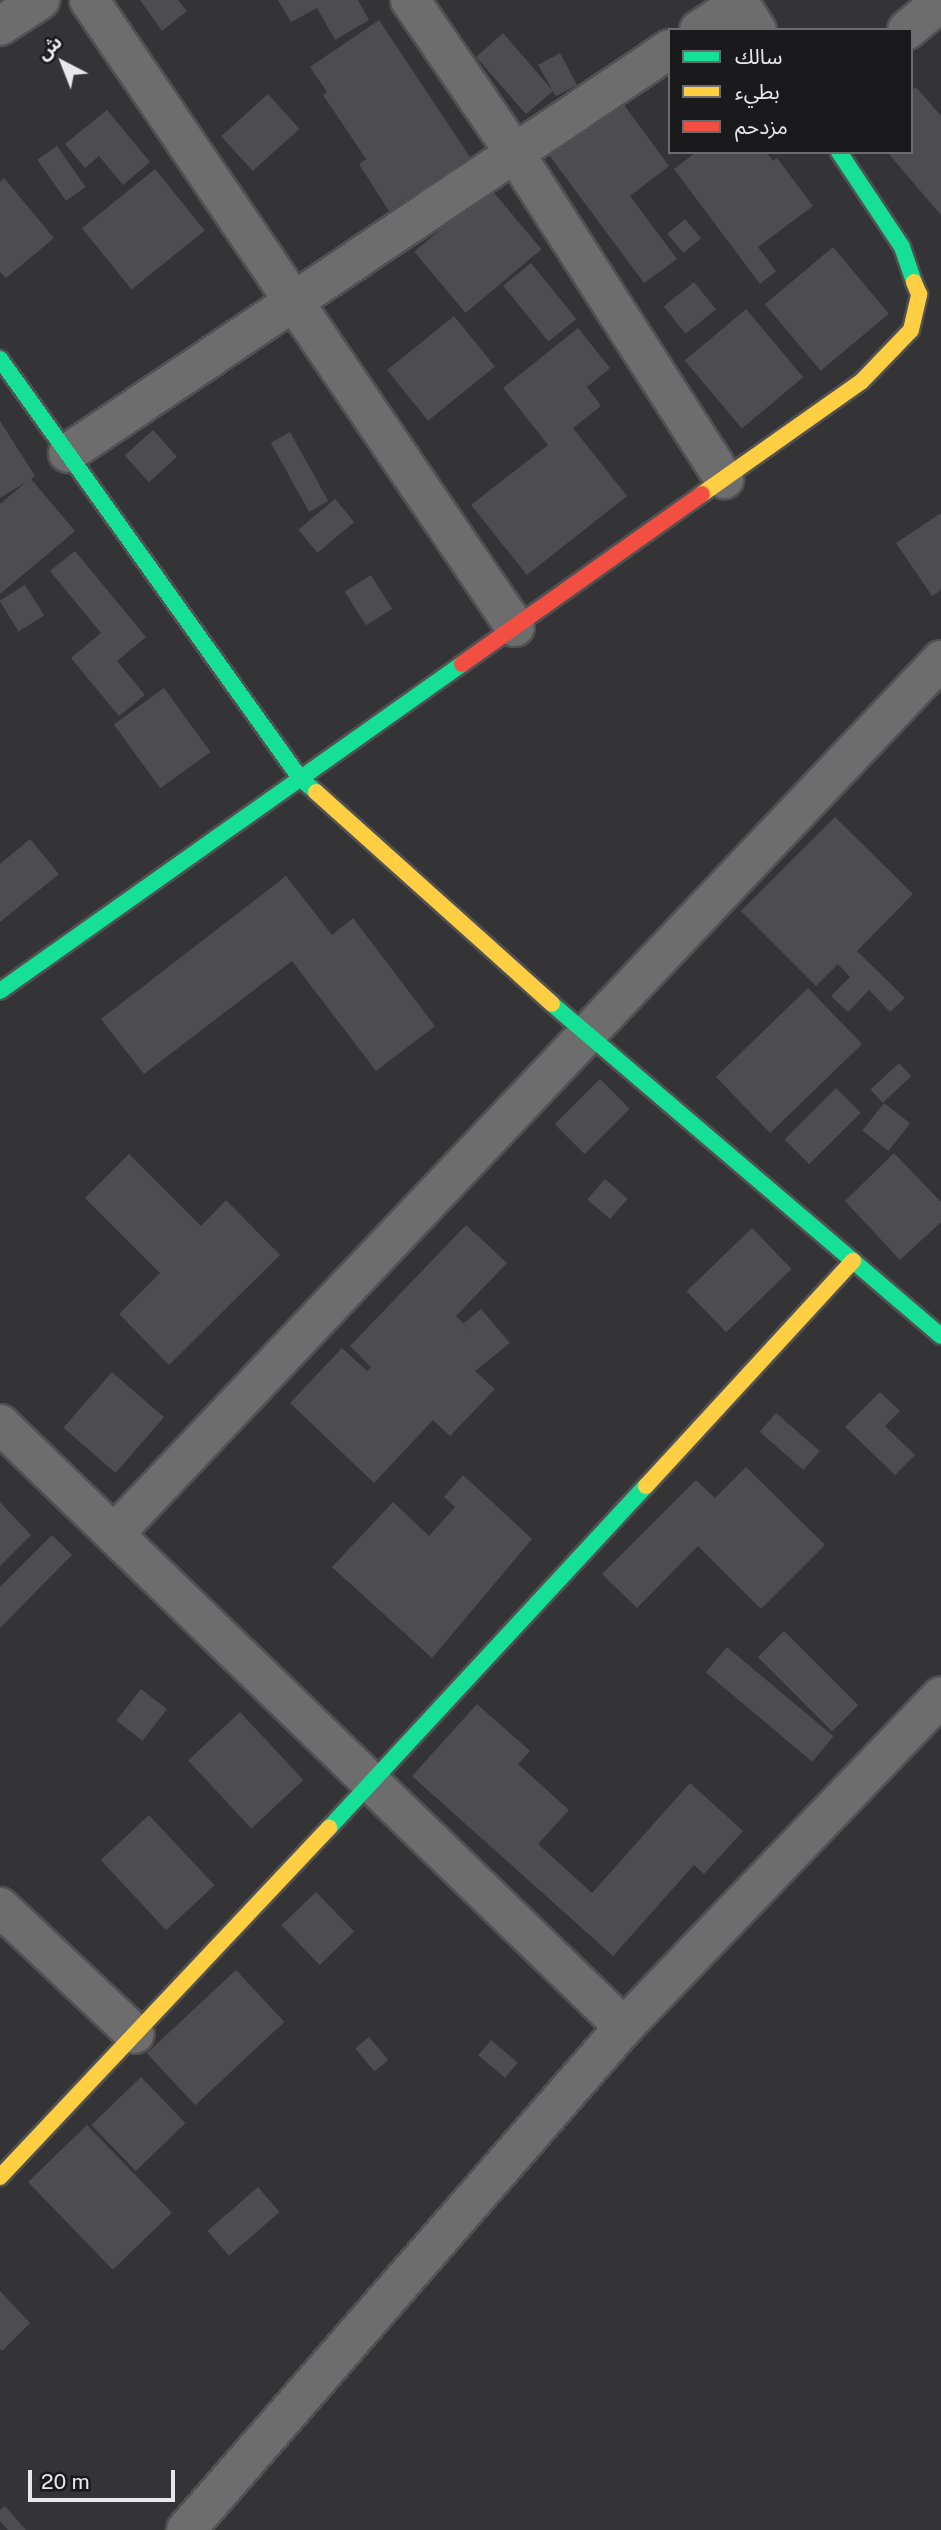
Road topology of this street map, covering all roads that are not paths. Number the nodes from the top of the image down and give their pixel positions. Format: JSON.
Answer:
{"nodes":[{"id":1,"x":40,"y":0,"type":"edge"},
{"id":2,"x":89,"y":0,"type":"edge"},
{"id":3,"x":410,"y":0,"type":"edge"},
{"id":4,"x":941,"y":2,"type":"edge"},
{"id":5,"x":745,"y":11,"type":"edge"},
{"id":6,"x":0,"y":26,"type":"edge"},
{"id":7,"x":704,"y":28,"type":"edge"},
{"id":8,"x":909,"y":28,"type":"edge"},
{"id":9,"x":668,"y":50,"type":"edge"},
{"id":10,"x":514,"y":152,"type":"junction"},
{"id":11,"x":840,"y":154,"type":"edge"},
{"id":12,"x":295,"y":303,"type":"junction"},
{"id":13,"x":0,"y":359,"type":"edge"},
{"id":14,"x":68,"y":453,"type":"junction"},
{"id":15,"x":724,"y":479,"type":"junction"},
{"id":16,"x":515,"y":626,"type":"junction"},
{"id":17,"x":941,"y":660,"type":"edge"},
{"id":18,"x":300,"y":778,"type":"junction"},
{"id":19,"x":0,"y":990,"type":"edge"},
{"id":20,"x":588,"y":1035,"type":"junction"},
{"id":21,"x":853,"y":1261,"type":"junction"},
{"id":22,"x":941,"y":1336,"type":"edge"},
{"id":23,"x":0,"y":1424,"type":"edge"},
{"id":24,"x":115,"y":1533,"type":"junction"},
{"id":25,"x":941,"y":1697,"type":"edge"},
{"id":26,"x":372,"y":1783,"type":"junction"},
{"id":27,"x":0,"y":1907,"type":"edge"},
{"id":28,"x":625,"y":2027,"type":"junction"},
{"id":29,"x":135,"y":2034,"type":"junction"},
{"id":30,"x":0,"y":2177,"type":"edge"},
{"id":31,"x":186,"y":2530,"type":"edge"}],
"edges":[{"from":1,"to":6,"type":"street"},
{"from":2,"to":12,"type":"street"},
{"from":3,"to":10,"type":"street"},
{"from":4,"to":8,"type":"street"},
{"from":5,"to":7,"type":"street"},
{"from":9,"to":10,"type":"street"},
{"from":10,"to":12,"type":"street"},
{"from":10,"to":15,"type":"street"},
{"from":11,"to":15,"type":"street"},
{"from":12,"to":14,"type":"street"},
{"from":12,"to":16,"type":"street"},
{"from":13,"to":14,"type":"street"},
{"from":14,"to":18,"type":"street"},
{"from":15,"to":16,"type":"street"},
{"from":16,"to":18,"type":"street"},
{"from":17,"to":20,"type":"street"},
{"from":18,"to":19,"type":"street"},
{"from":18,"to":20,"type":"street"},
{"from":20,"to":21,"type":"street"},
{"from":20,"to":24,"type":"street"},
{"from":21,"to":22,"type":"street"},
{"from":21,"to":26,"type":"street"},
{"from":23,"to":24,"type":"street"},
{"from":24,"to":26,"type":"street"},
{"from":25,"to":28,"type":"street"},
{"from":26,"to":28,"type":"street"},
{"from":26,"to":29,"type":"street"},
{"from":27,"to":29,"type":"street"},
{"from":28,"to":31,"type":"street"},
{"from":29,"to":30,"type":"street"}]}
